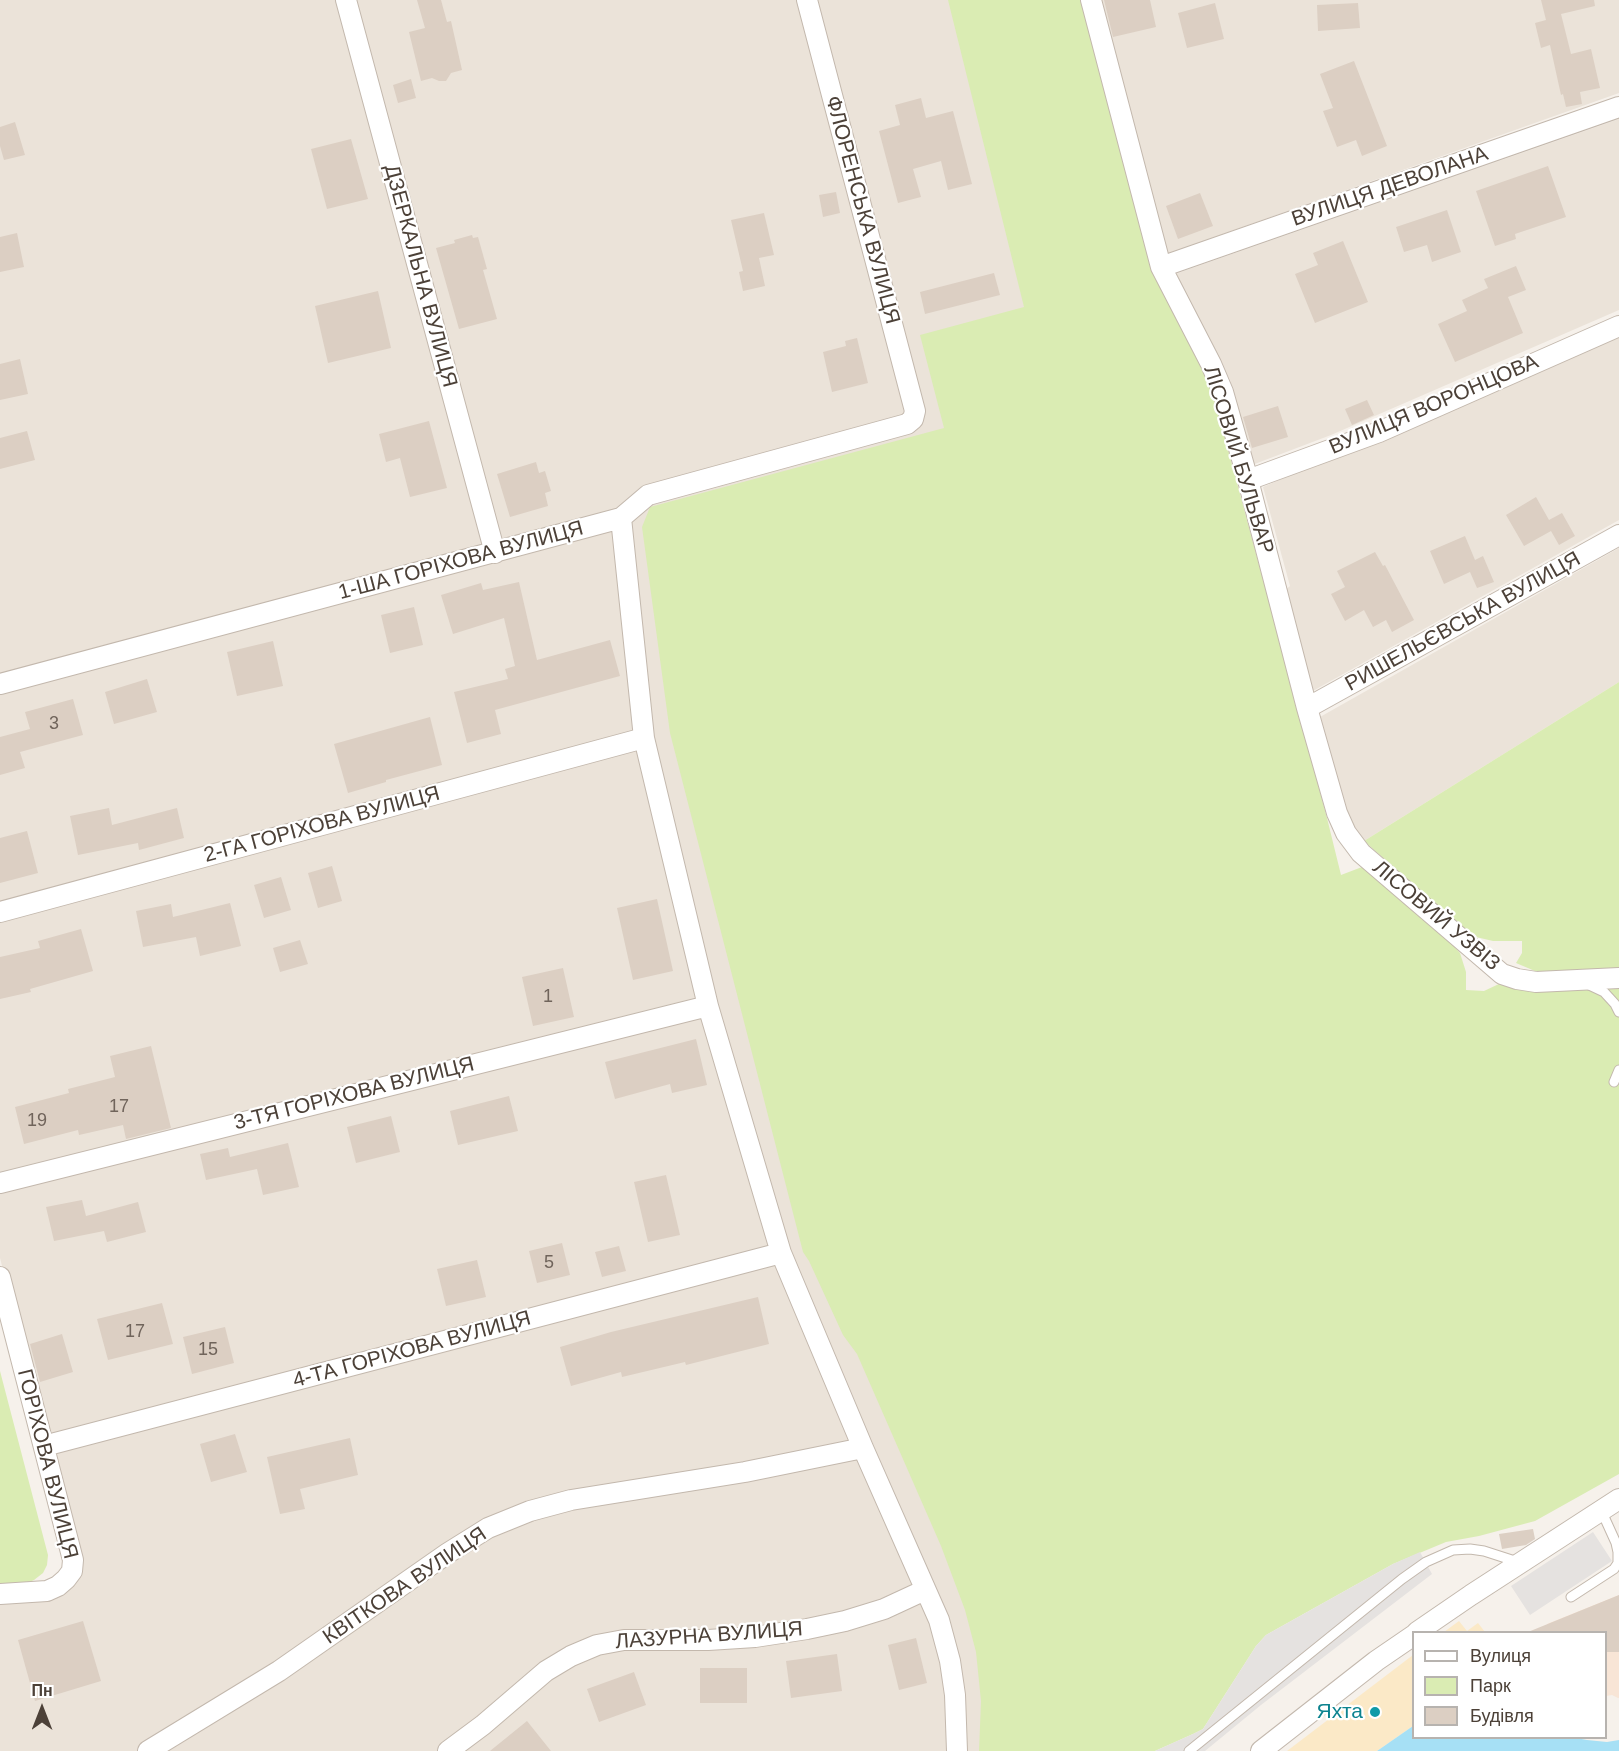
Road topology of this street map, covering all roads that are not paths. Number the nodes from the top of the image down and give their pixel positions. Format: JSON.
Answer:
{"nodes":[{"id":1,"x":346,"y":0,"type":"edge"},
{"id":2,"x":807,"y":0,"type":"edge"},
{"id":3,"x":1090,"y":0,"type":"edge"},
{"id":4,"x":1619,"y":107,"type":"edge"},
{"id":5,"x":1161,"y":267,"type":"junction"},
{"id":6,"x":1619,"y":326,"type":"edge"},
{"id":7,"x":913,"y":419,"type":"joint"},
{"id":8,"x":1248,"y":480,"type":"junction"},
{"id":9,"x":621,"y":518,"type":"junction"},
{"id":10,"x":1619,"y":535,"type":"edge"},
{"id":11,"x":495,"y":553,"type":"junction"},
{"id":12,"x":0,"y":684,"type":"edge"},
{"id":13,"x":1307,"y":708,"type":"junction"},
{"id":14,"x":644,"y":738,"type":"junction"},
{"id":15,"x":1361,"y":853,"type":"joint"},
{"id":16,"x":0,"y":912,"type":"edge"},
{"id":17,"x":1619,"y":978,"type":"edge"},
{"id":18,"x":1580,"y":980,"type":"junction"},
{"id":19,"x":708,"y":1006,"type":"junction"},
{"id":20,"x":1619,"y":1012,"type":"edge"},
{"id":21,"x":1619,"y":1070,"type":"edge"},
{"id":22,"x":1614,"y":1082,"type":"dead end"},
{"id":23,"x":0,"y":1183,"type":"edge"},
{"id":24,"x":781,"y":1253,"type":"junction"},
{"id":25,"x":0,"y":1277,"type":"edge"},
{"id":26,"x":44,"y":1446,"type":"junction"},
{"id":27,"x":863,"y":1448,"type":"junction"},
{"id":28,"x":1613,"y":1505,"type":"edge"},
{"id":29,"x":1521,"y":1562,"type":"junction"},
{"id":30,"x":925,"y":1590,"type":"junction"},
{"id":31,"x":0,"y":1594,"type":"edge"},
{"id":32,"x":1571,"y":1597,"type":"dead end"},
{"id":33,"x":1419,"y":1631,"type":"edge"},
{"id":34,"x":1412,"y":1636,"type":"edge"},
{"id":35,"x":148,"y":1751,"type":"edge"},
{"id":36,"x":448,"y":1751,"type":"edge"},
{"id":37,"x":957,"y":1751,"type":"edge"},
{"id":38,"x":1189,"y":1751,"type":"edge"},
{"id":39,"x":1261,"y":1751,"type":"edge"}],
"edges":[{"from":1,"to":11,"type":"street","name":"ДЗЕРКАЛЬНА ВУЛИЦЯ"},
{"from":2,"to":7,"type":"street","name":"ФЛОРЕНСЬКА ВУЛИЦЯ"},
{"from":3,"to":5,"type":"street","name":"ЛІСОВИЙ БУЛЬВАР"},
{"from":4,"to":5,"type":"street","name":"ВУЛИЦЯ ДЕВОЛАНА"},
{"from":5,"to":8,"type":"street","name":"ЛІСОВИЙ БУЛЬВАР"},
{"from":6,"to":8,"type":"street","name":"ВУЛИЦЯ ВОРОНЦОВА"},
{"from":7,"to":9,"type":"street","name":"1-ША ГОРІХОВА ВУЛИЦЯ"},
{"from":8,"to":13,"type":"street","name":"ЛІСОВИЙ БУЛЬВАР"},
{"from":9,"to":11,"type":"street","name":"1-ША ГОРІХОВА ВУЛИЦЯ"},
{"from":9,"to":14,"type":"street"},
{"from":10,"to":13,"type":"street","name":"РИШЕЛЬЄВСЬКА ВУЛИЦЯ"},
{"from":11,"to":12,"type":"street","name":"1-ША ГОРІХОВА ВУЛИЦЯ"},
{"from":13,"to":15,"type":"street","name":"ЛІСОВИЙ БУЛЬВАР"},
{"from":14,"to":16,"type":"street","name":"2-ГА ГОРІХОВА ВУЛИЦЯ"},
{"from":14,"to":19,"type":"street"},
{"from":15,"to":18,"type":"street","name":"ЛІСОВИЙ УЗВІЗ"},
{"from":17,"to":18,"type":"street","name":"ЛІСОВИЙ УЗВІЗ"},
{"from":18,"to":20,"type":"lane"},
{"from":19,"to":23,"type":"street","name":"3-ТЯ ГОРІХОВА ВУЛИЦЯ"},
{"from":19,"to":24,"type":"street"},
{"from":21,"to":22,"type":"lane"},
{"from":24,"to":26,"type":"street","name":"4-ТА ГОРІХОВА ВУЛИЦЯ"},
{"from":24,"to":27,"type":"street"},
{"from":25,"to":26,"type":"street","name":"ГОРІХОВА ВУЛИЦЯ"},
{"from":26,"to":31,"type":"street","name":"ГОРІХОВА ВУЛИЦЯ"},
{"from":27,"to":30,"type":"street"},
{"from":27,"to":35,"type":"street","name":"КВІТКОВА ВУЛИЦЯ"},
{"from":28,"to":29,"type":"street"},
{"from":28,"to":32,"type":"lane"},
{"from":29,"to":33,"type":"street"},
{"from":29,"to":38,"type":"lane"},
{"from":30,"to":36,"type":"street","name":"ЛАЗУРНА ВУЛИЦЯ"},
{"from":30,"to":37,"type":"street"},
{"from":34,"to":39,"type":"street"}]}
